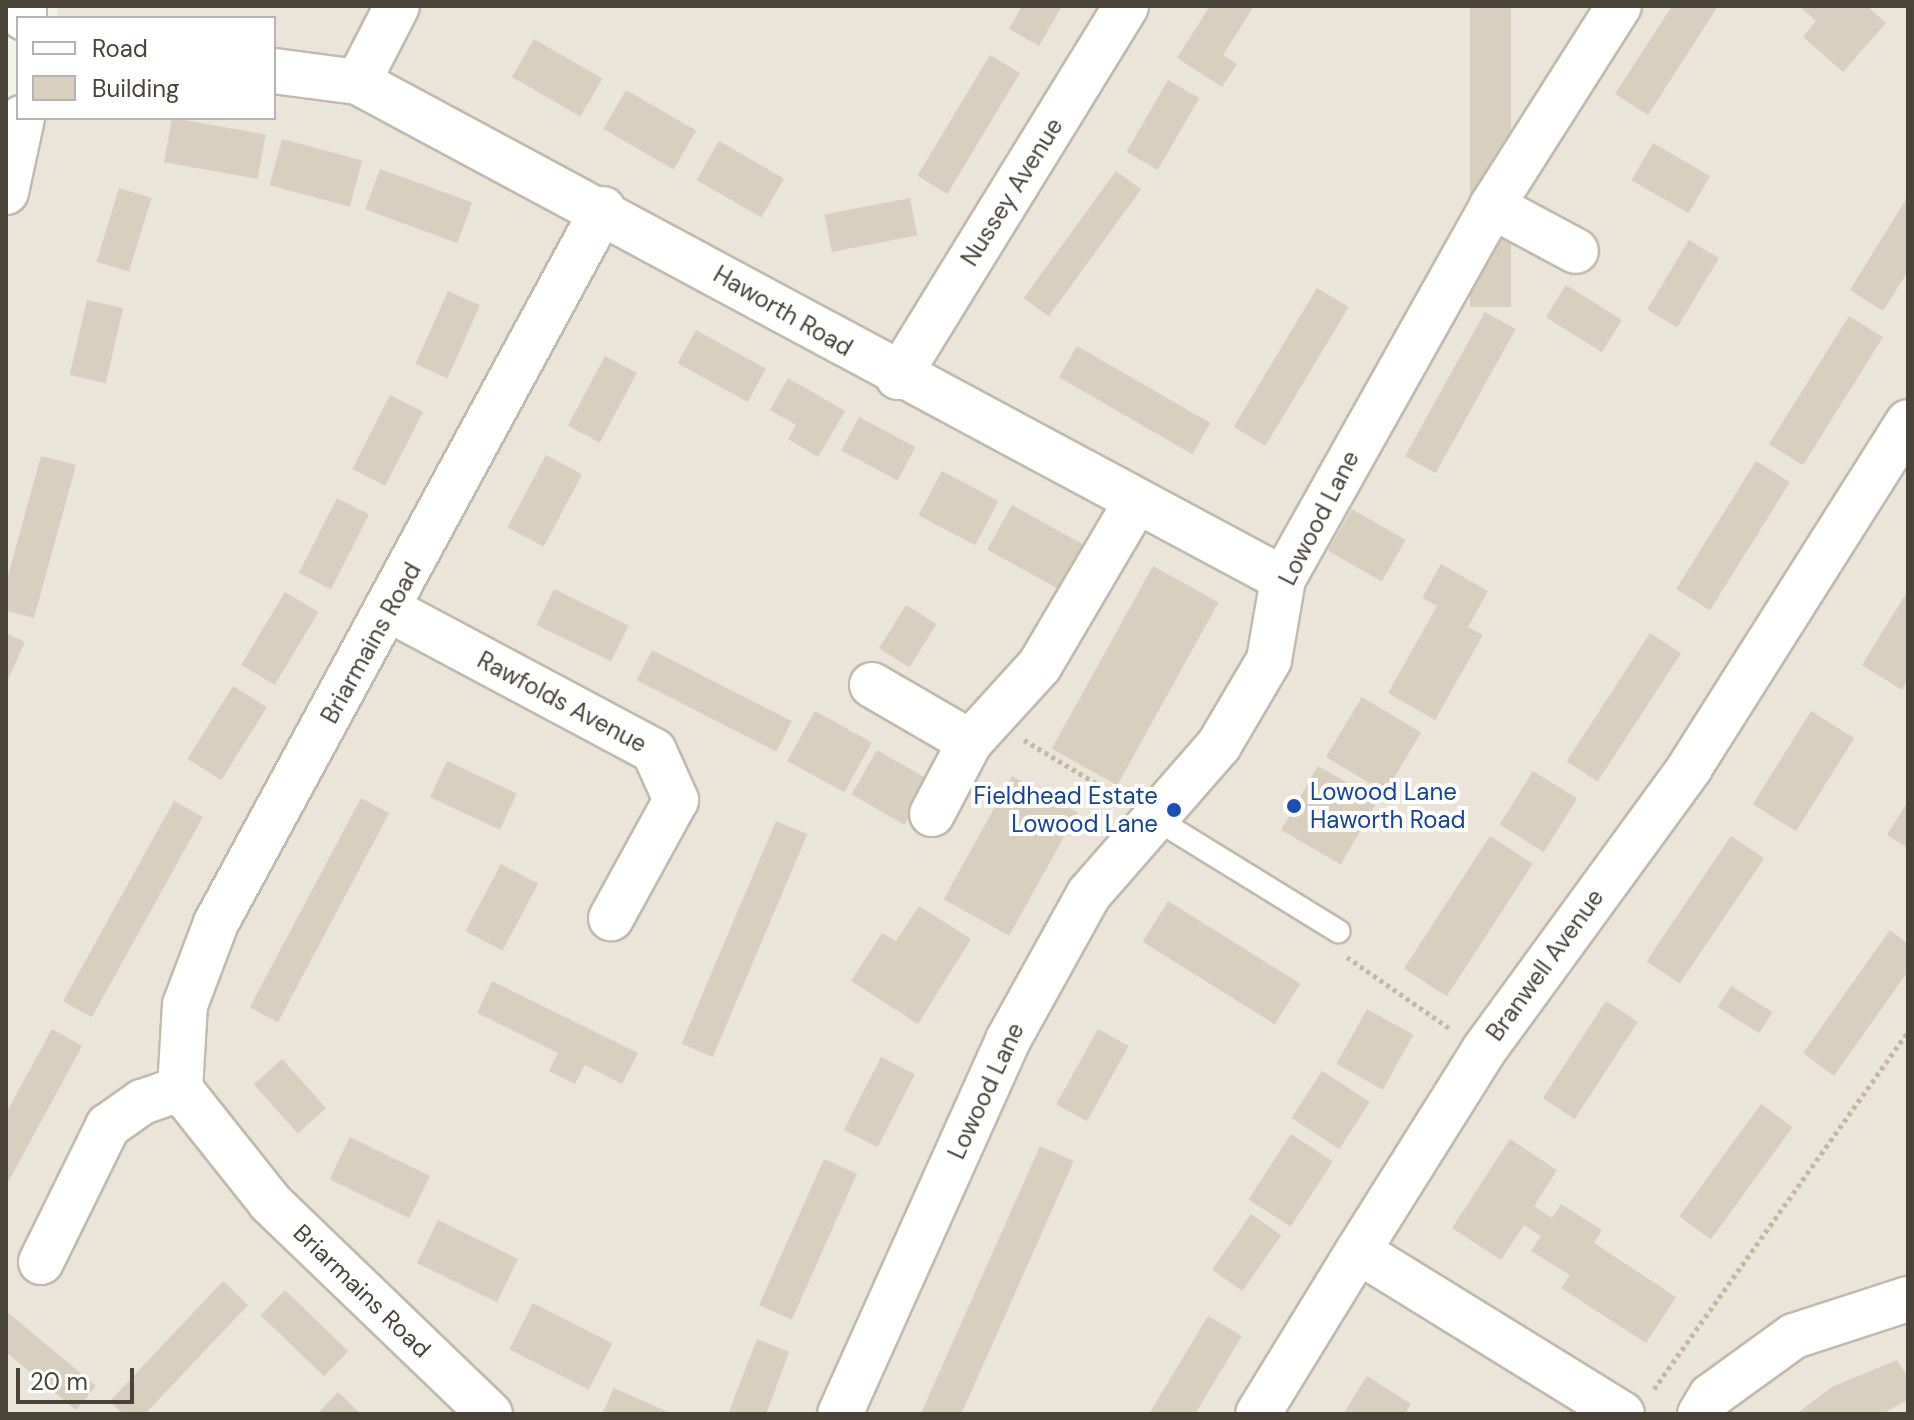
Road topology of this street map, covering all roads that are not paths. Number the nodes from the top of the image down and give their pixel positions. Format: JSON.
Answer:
{"nodes":[{"id":1,"x":397,"y":6,"type":"edge"},
{"id":2,"x":1126,"y":6,"type":"edge"},
{"id":3,"x":1619,"y":6,"type":"edge"},
{"id":4,"x":276,"y":71,"type":"edge"},
{"id":5,"x":358,"y":82,"type":"junction"},
{"id":6,"x":22,"y":120,"type":"edge"},
{"id":7,"x":6,"y":192,"type":"edge"},
{"id":8,"x":1492,"y":206,"type":"junction"},
{"id":9,"x":603,"y":209,"type":"junction"},
{"id":10,"x":1576,"y":251,"type":"dead end"},
{"id":11,"x":898,"y":377,"type":"junction"},
{"id":12,"x":1908,"y":422,"type":"edge"},
{"id":13,"x":1136,"y":502,"type":"junction"},
{"id":14,"x":1283,"y":579,"type":"junction"},
{"id":15,"x":390,"y":610,"type":"junction"},
{"id":16,"x":872,"y":685,"type":"dead end"},
{"id":17,"x":981,"y":732,"type":"junction"},
{"id":18,"x":932,"y":814,"type":"dead end"},
{"id":19,"x":1151,"y":816,"type":"junction"},
{"id":20,"x":611,"y":918,"type":"dead end"},
{"id":21,"x":1338,"y":931,"type":"road end"},
{"id":22,"x":180,"y":1089,"type":"junction"},
{"id":23,"x":1358,"y":1251,"type":"junction"},
{"id":24,"x":41,"y":1262,"type":"dead end"},
{"id":25,"x":1908,"y":1299,"type":"edge"},
{"id":26,"x":1633,"y":1408,"type":"edge"},
{"id":27,"x":490,"y":1414,"type":"edge"},
{"id":28,"x":840,"y":1414,"type":"edge"},
{"id":29,"x":1258,"y":1414,"type":"edge"},
{"id":30,"x":1700,"y":1414,"type":"edge"}],
"edges":[{"from":1,"to":5,"type":"street"},
{"from":2,"to":11,"type":"street","name":"Nussey Avenue"},
{"from":3,"to":8,"type":"street","name":"Lowood Lane"},
{"from":4,"to":5,"type":"street","name":"Haworth Road"},
{"from":5,"to":9,"type":"street","name":"Haworth Road"},
{"from":6,"to":7,"type":"street"},
{"from":8,"to":10,"type":"street"},
{"from":8,"to":14,"type":"street","name":"Lowood Lane"},
{"from":9,"to":11,"type":"street","name":"Haworth Road"},
{"from":9,"to":15,"type":"street","name":"Briarmains Road"},
{"from":11,"to":13,"type":"street","name":"Haworth Road"},
{"from":12,"to":23,"type":"street","name":"Branwell Avenue"},
{"from":13,"to":14,"type":"street","name":"Haworth Road"},
{"from":13,"to":17,"type":"street"},
{"from":14,"to":19,"type":"street","name":"Lowood Lane"},
{"from":15,"to":20,"type":"street","name":"Rawfolds Avenue"},
{"from":15,"to":22,"type":"street","name":"Briarmains Road"},
{"from":16,"to":17,"type":"street"},
{"from":17,"to":18,"type":"street"},
{"from":19,"to":21,"type":"lane"},
{"from":19,"to":28,"type":"street","name":"Lowood Lane"},
{"from":22,"to":24,"type":"street"},
{"from":22,"to":27,"type":"street","name":"Briarmains Road"},
{"from":23,"to":26,"type":"street"},
{"from":23,"to":29,"type":"street","name":"Branwell Avenue"},
{"from":25,"to":30,"type":"street"}]}
